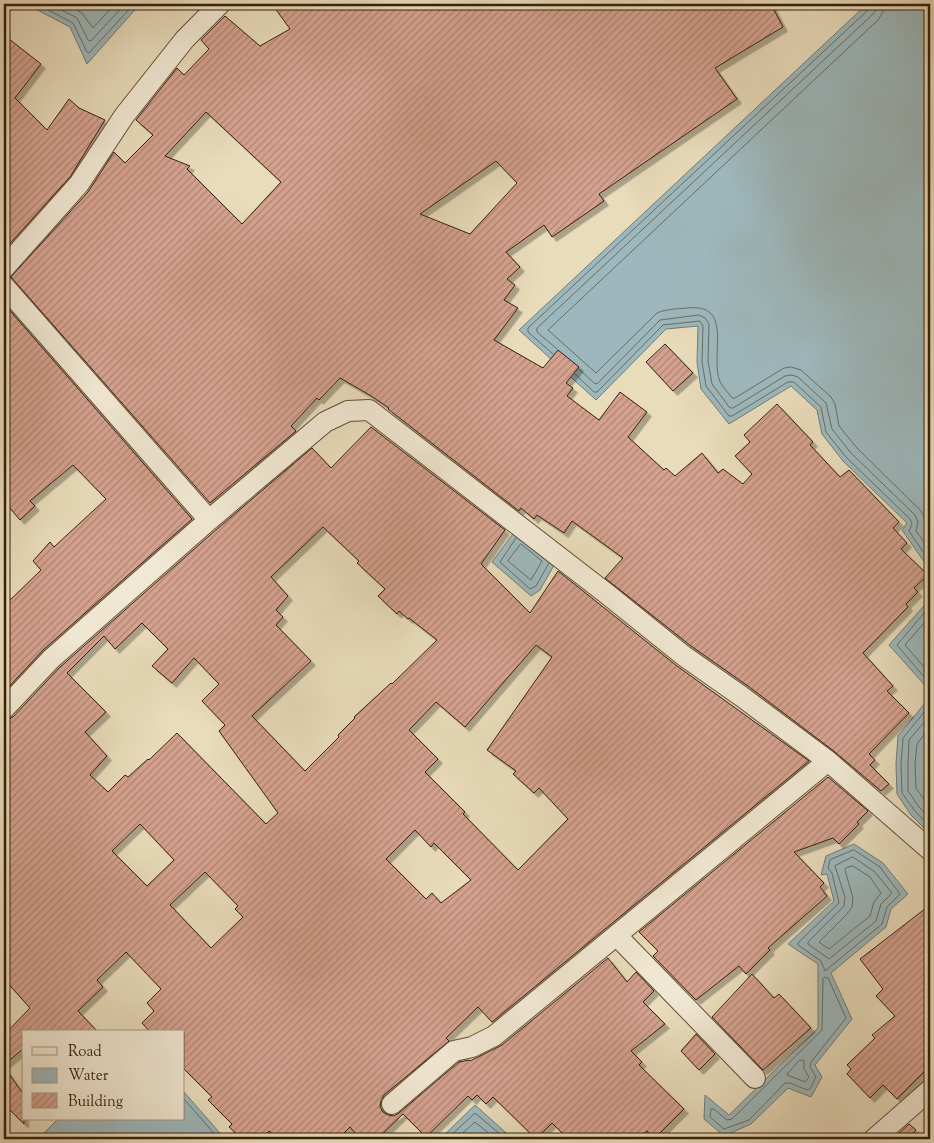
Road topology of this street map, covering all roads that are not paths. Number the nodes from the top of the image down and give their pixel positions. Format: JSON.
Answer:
{"nodes":[{"id":1,"x":220,"y":4,"type":"edge"},
{"id":2,"x":4,"y":268,"type":"edge"},
{"id":3,"x":4,"y":286,"type":"edge"},
{"id":4,"x":209,"y":520,"type":"junction"},
{"id":5,"x":4,"y":709,"type":"edge"},
{"id":6,"x":828,"y":761,"type":"junction"},
{"id":7,"x":930,"y":850,"type":"edge"},
{"id":8,"x":617,"y":936,"type":"junction"},
{"id":9,"x":755,"y":1078,"type":"dead end"},
{"id":10,"x":930,"y":1090,"type":"edge"},
{"id":11,"x":392,"y":1104,"type":"dead end"},
{"id":12,"x":874,"y":1139,"type":"edge"}],
"edges":[{"from":1,"to":2,"type":"street"},
{"from":3,"to":4,"type":"street"},
{"from":4,"to":5,"type":"street"},
{"from":4,"to":6,"type":"street"},
{"from":6,"to":7,"type":"street"},
{"from":6,"to":8,"type":"street"},
{"from":8,"to":9,"type":"street"},
{"from":8,"to":11,"type":"street"},
{"from":10,"to":12,"type":"street"}]}
